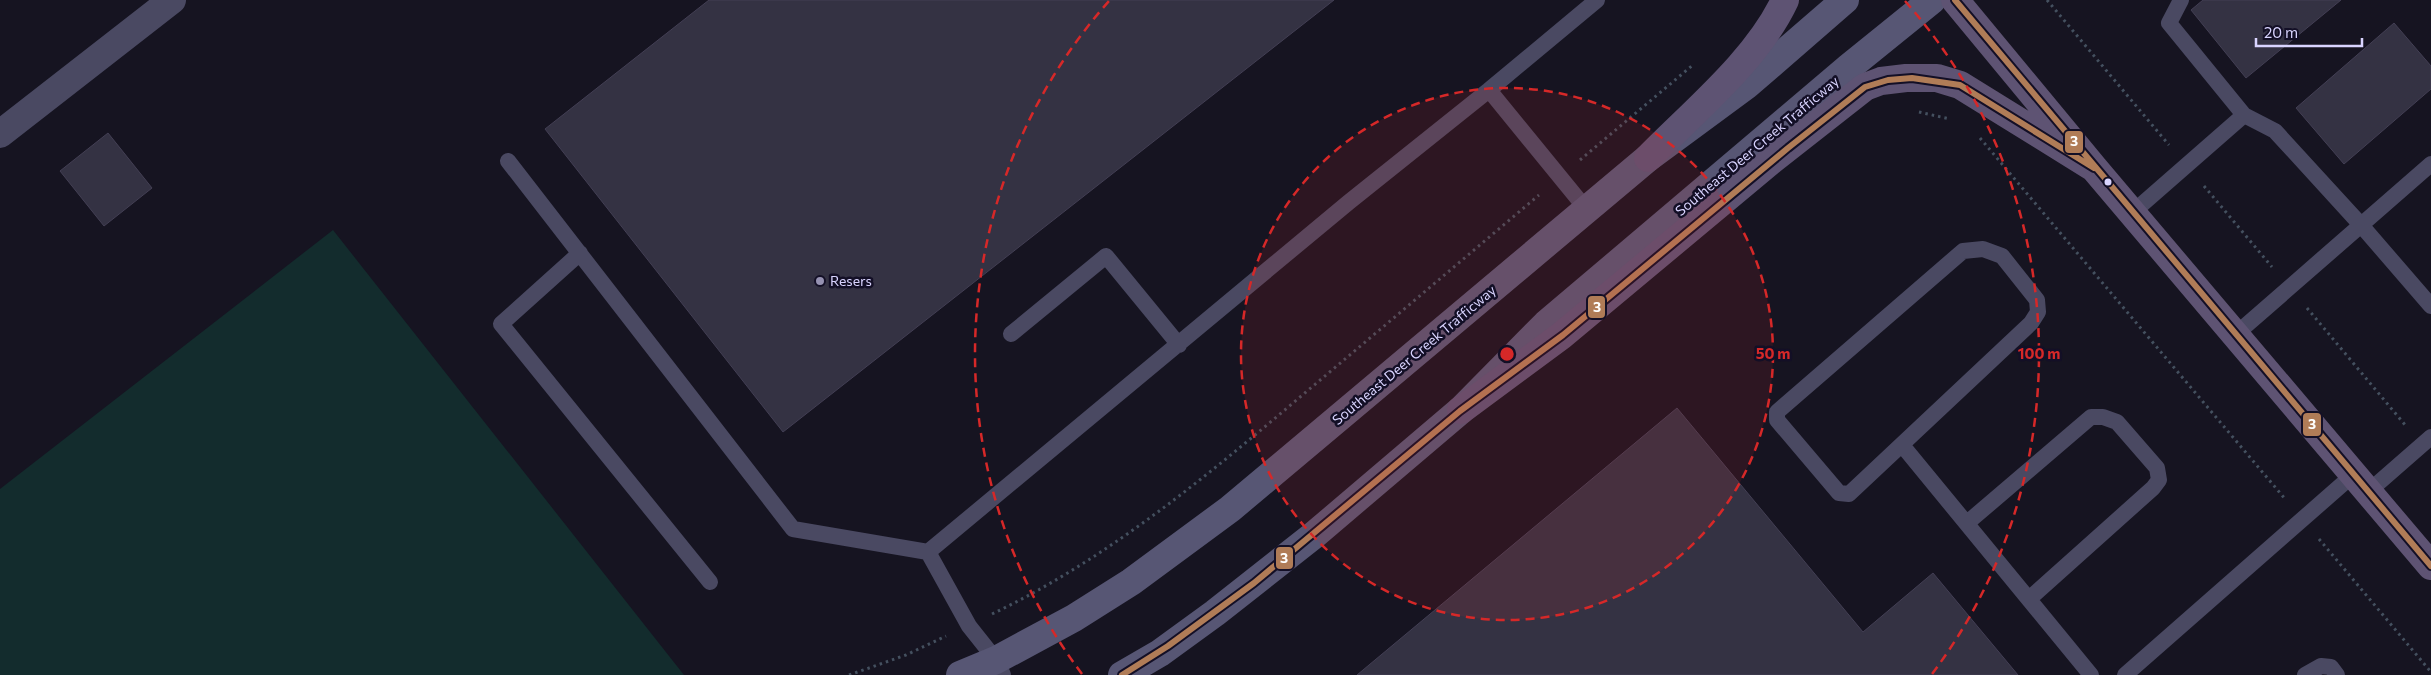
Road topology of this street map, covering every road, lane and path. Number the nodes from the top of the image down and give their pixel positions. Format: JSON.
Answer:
{"nodes":[{"id":1,"x":172,"y":0,"type":"edge"},
{"id":2,"x":1598,"y":0,"type":"edge"},
{"id":3,"x":1785,"y":0,"type":"edge"},
{"id":4,"x":1845,"y":0,"type":"edge"},
{"id":5,"x":1932,"y":0,"type":"edge"},
{"id":6,"x":1956,"y":0,"type":"edge"},
{"id":7,"x":2047,"y":0,"type":"edge"},
{"id":8,"x":2181,"y":0,"type":"edge"},
{"id":9,"x":1696,"y":63,"type":"dead end"},
{"id":10,"x":1489,"y":90,"type":"junction"},
{"id":11,"x":1911,"y":111,"type":"dead end"},
{"id":12,"x":2244,"y":115,"type":"junction"},
{"id":13,"x":1957,"y":122,"type":"dead end"},
{"id":14,"x":0,"y":134,"type":"edge"},
{"id":15,"x":1978,"y":136,"type":"dead end"},
{"id":16,"x":1648,"y":158,"type":"junction"},
{"id":17,"x":508,"y":161,"type":"dead end"},
{"id":18,"x":2186,"y":164,"type":"junction"},
{"id":19,"x":2431,"y":164,"type":"edge"},
{"id":20,"x":2094,"y":168,"type":"junction"},
{"id":21,"x":1560,"y":177,"type":"junction"},
{"id":22,"x":1587,"y":210,"type":"junction"},
{"id":23,"x":2132,"y":213,"type":"junction"},
{"id":24,"x":2361,"y":225,"type":"junction"},
{"id":25,"x":580,"y":253,"type":"junction"},
{"id":26,"x":2289,"y":287,"type":"junction"},
{"id":27,"x":2431,"y":306,"type":"edge"},
{"id":28,"x":1010,"y":334,"type":"dead end"},
{"id":29,"x":2235,"y":335,"type":"junction"},
{"id":30,"x":1179,"y":345,"type":"junction"},
{"id":31,"x":1461,"y":410,"type":"junction"},
{"id":32,"x":2426,"y":441,"type":"edge"},
{"id":33,"x":1902,"y":446,"type":"junction"},
{"id":34,"x":2361,"y":483,"type":"junction"},
{"id":35,"x":2303,"y":520,"type":"junction"},
{"id":36,"x":1967,"y":524,"type":"junction"},
{"id":37,"x":928,"y":552,"type":"junction"},
{"id":38,"x":2431,"y":566,"type":"edge"},
{"id":39,"x":710,"y":582,"type":"dead end"},
{"id":40,"x":2029,"y":599,"type":"junction"},
{"id":41,"x":969,"y":626,"type":"junction"},
{"id":42,"x":1000,"y":667,"type":"edge"},
{"id":43,"x":2431,"y":672,"type":"edge"},
{"id":44,"x":849,"y":675,"type":"edge"},
{"id":45,"x":960,"y":675,"type":"edge"},
{"id":46,"x":1122,"y":675,"type":"edge"},
{"id":47,"x":2091,"y":675,"type":"edge"},
{"id":48,"x":2125,"y":675,"type":"edge"},
{"id":49,"x":2305,"y":675,"type":"edge"},
{"id":50,"x":2337,"y":675,"type":"edge"}],
"edges":[{"from":1,"to":14,"type":"street"},
{"from":2,"to":10,"type":"lane"},
{"from":3,"to":16,"type":"main road"},
{"from":4,"to":16,"type":"street","name":"Southeast Deer Creek Trafficway"},
{"from":5,"to":31,"type":"street","name":"Southeast Deer Creek Trafficway"},
{"from":6,"to":20,"type":"main road"},
{"from":7,"to":18,"type":"path"},
{"from":8,"to":12,"type":"lane"},
{"from":9,"to":21,"type":"path"},
{"from":10,"to":21,"type":"lane"},
{"from":10,"to":30,"type":"lane"},
{"from":11,"to":13,"type":"path"},
{"from":12,"to":18,"type":"lane"},
{"from":12,"to":24,"type":"lane"},
{"from":15,"to":35,"type":"path"},
{"from":16,"to":22,"type":"street","name":"Southeast Deer Creek Trafficway"},
{"from":17,"to":25,"type":"lane"},
{"from":18,"to":23,"type":"lane"},
{"from":18,"to":26,"type":"path"},
{"from":19,"to":24,"type":"lane"},
{"from":20,"to":23,"type":"main road"},
{"from":20,"to":31,"type":"main road"},
{"from":21,"to":22,"type":"lane"},
{"from":21,"to":41,"type":"path"},
{"from":22,"to":42,"type":"street","name":"Southeast Deer Creek Trafficway"},
{"from":23,"to":29,"type":"main road"},
{"from":24,"to":26,"type":"lane"},
{"from":24,"to":27,"type":"lane"},
{"from":25,"to":37,"type":"lane"},
{"from":25,"to":39,"type":"lane"},
{"from":26,"to":29,"type":"lane"},
{"from":26,"to":32,"type":"path"},
{"from":28,"to":30,"type":"lane"},
{"from":29,"to":34,"type":"main road"},
{"from":30,"to":37,"type":"lane"},
{"from":31,"to":46,"type":"street","name":"Southeast Deer Creek Trafficway"},
{"from":32,"to":34,"type":"lane"},
{"from":33,"to":33,"type":"lane"},
{"from":33,"to":36,"type":"lane"},
{"from":34,"to":35,"type":"lane"},
{"from":34,"to":38,"type":"main road"},
{"from":35,"to":43,"type":"path"},
{"from":35,"to":48,"type":"lane"},
{"from":36,"to":40,"type":"lane"},
{"from":36,"to":40,"type":"lane"},
{"from":37,"to":41,"type":"lane"},
{"from":40,"to":47,"type":"lane"},
{"from":41,"to":42,"type":"lane"},
{"from":41,"to":44,"type":"path"},
{"from":42,"to":45,"type":"street","name":"Southeast Deer Creek Trafficway"},
{"from":49,"to":50,"type":"lane"}]}
